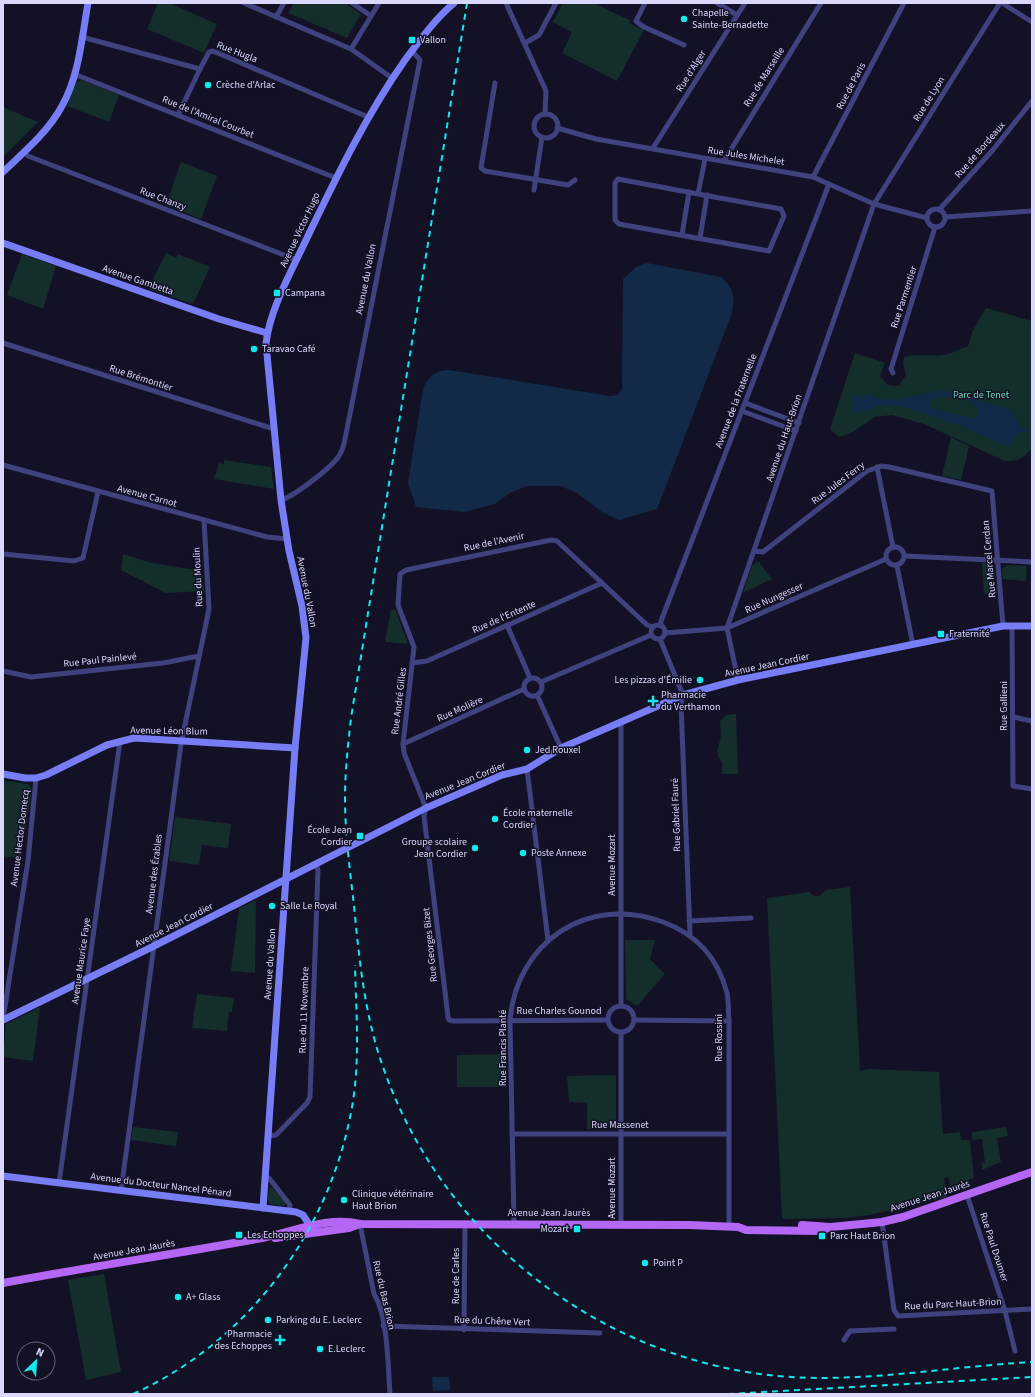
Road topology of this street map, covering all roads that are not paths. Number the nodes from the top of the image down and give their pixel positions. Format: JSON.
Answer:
{"nodes":[{"id":1,"x":88,"y":3,"type":"edge"},
{"id":2,"x":244,"y":3,"type":"edge"},
{"id":3,"x":284,"y":3,"type":"edge"},
{"id":4,"x":352,"y":3,"type":"edge"},
{"id":5,"x":379,"y":3,"type":"edge"},
{"id":6,"x":453,"y":3,"type":"edge"},
{"id":7,"x":506,"y":3,"type":"edge"},
{"id":8,"x":556,"y":3,"type":"edge"},
{"id":9,"x":645,"y":3,"type":"edge"},
{"id":10,"x":717,"y":3,"type":"edge"},
{"id":11,"x":745,"y":3,"type":"edge"},
{"id":12,"x":821,"y":3,"type":"edge"},
{"id":13,"x":904,"y":3,"type":"edge"},
{"id":14,"x":1001,"y":3,"type":"edge"},
{"id":15,"x":255,"y":5,"type":"edge"},
{"id":16,"x":737,"y":15,"type":"junction"},
{"id":17,"x":371,"y":16,"type":"junction"},
{"id":18,"x":276,"y":17,"type":"junction"},
{"id":19,"x":1032,"y":22,"type":"edge"},
{"id":20,"x":82,"y":37,"type":"junction"},
{"id":21,"x":525,"y":42,"type":"junction"},
{"id":22,"x":684,"y":45,"type":"dead end"},
{"id":23,"x":351,"y":49,"type":"junction"},
{"id":24,"x":412,"y":51,"type":"junction"},
{"id":25,"x":200,"y":69,"type":"junction"},
{"id":26,"x":74,"y":74,"type":"junction"},
{"id":27,"x":392,"y":78,"type":"junction"},
{"id":28,"x":495,"y":84,"type":"dead end"},
{"id":29,"x":1032,"y":101,"type":"edge"},
{"id":30,"x":545,"y":114,"type":"junction"},
{"id":31,"x":178,"y":115,"type":"junction"},
{"id":32,"x":368,"y":117,"type":"junction"},
{"id":33,"x":558,"y":128,"type":"junction"},
{"id":34,"x":542,"y":137,"type":"junction"},
{"id":35,"x":653,"y":148,"type":"junction"},
{"id":36,"x":24,"y":152,"type":"junction"},
{"id":37,"x":705,"y":159,"type":"junction"},
{"id":38,"x":724,"y":161,"type":"junction"},
{"id":39,"x":3,"y":172,"type":"edge"},
{"id":40,"x":813,"y":177,"type":"junction"},
{"id":41,"x":336,"y":178,"type":"junction"},
{"id":42,"x":535,"y":179,"type":"junction"},
{"id":43,"x":575,"y":180,"type":"dead end"},
{"id":44,"x":829,"y":184,"type":"junction"},
{"id":45,"x":534,"y":190,"type":"dead end"},
{"id":46,"x":689,"y":192,"type":"junction"},
{"id":47,"x":698,"y":194,"type":"junction"},
{"id":48,"x":707,"y":195,"type":"junction"},
{"id":49,"x":874,"y":204,"type":"junction"},
{"id":50,"x":939,"y":210,"type":"junction"},
{"id":51,"x":1032,"y":211,"type":"edge"},
{"id":52,"x":945,"y":217,"type":"junction"},
{"id":53,"x":927,"y":218,"type":"junction"},
{"id":54,"x":935,"y":227,"type":"junction"},
{"id":55,"x":682,"y":235,"type":"junction"},
{"id":56,"x":700,"y":238,"type":"junction"},
{"id":57,"x":3,"y":243,"type":"edge"},
{"id":58,"x":297,"y":260,"type":"junction"},
{"id":59,"x":267,"y":333,"type":"junction"},
{"id":60,"x":3,"y":343,"type":"edge"},
{"id":61,"x":893,"y":373,"type":"dead end"},
{"id":62,"x":745,"y":403,"type":"junction"},
{"id":63,"x":742,"y":411,"type":"junction"},
{"id":64,"x":799,"y":423,"type":"junction"},
{"id":65,"x":274,"y":429,"type":"junction"},
{"id":66,"x":796,"y":431,"type":"junction"},
{"id":67,"x":3,"y":465,"type":"edge"},
{"id":68,"x":877,"y":467,"type":"junction"},
{"id":69,"x":992,"y":491,"type":"joint"},
{"id":70,"x":98,"y":492,"type":"junction"},
{"id":71,"x":281,"y":500,"type":"junction"},
{"id":72,"x":204,"y":520,"type":"junction"},
{"id":73,"x":287,"y":539,"type":"junction"},
{"id":74,"x":893,"y":547,"type":"junction"},
{"id":75,"x":754,"y":551,"type":"junction"},
{"id":76,"x":3,"y":554,"type":"edge"},
{"id":77,"x":905,"y":556,"type":"junction"},
{"id":78,"x":886,"y":559,"type":"junction"},
{"id":79,"x":998,"y":560,"type":"junction"},
{"id":80,"x":1032,"y":562,"type":"edge"},
{"id":81,"x":897,"y":566,"type":"junction"},
{"id":82,"x":602,"y":583,"type":"junction"},
{"id":83,"x":507,"y":625,"type":"junction"},
{"id":84,"x":661,"y":626,"type":"junction"},
{"id":85,"x":1003,"y":626,"type":"junction"},
{"id":86,"x":1012,"y":626,"type":"junction"},
{"id":87,"x":1032,"y":626,"type":"edge"},
{"id":88,"x":652,"y":627,"type":"junction"},
{"id":89,"x":727,"y":628,"type":"junction"},
{"id":90,"x":665,"y":633,"type":"junction"},
{"id":91,"x":651,"y":635,"type":"junction"},
{"id":92,"x":660,"y":639,"type":"junction"},
{"id":93,"x":913,"y":645,"type":"junction"},
{"id":94,"x":199,"y":656,"type":"junction"},
{"id":95,"x":412,"y":663,"type":"junction"},
{"id":96,"x":3,"y":671,"type":"edge"},
{"id":97,"x":530,"y":678,"type":"junction"},
{"id":98,"x":738,"y":680,"type":"junction"},
{"id":99,"x":541,"y":682,"type":"junction"},
{"id":100,"x":524,"y":689,"type":"junction"},
{"id":101,"x":537,"y":695,"type":"junction"},
{"id":102,"x":683,"y":695,"type":"junction"},
{"id":103,"x":1013,"y":717,"type":"junction"},
{"id":104,"x":1032,"y":721,"type":"edge"},
{"id":105,"x":621,"y":723,"type":"junction"},
{"id":106,"x":120,"y":741,"type":"junction"},
{"id":107,"x":181,"y":741,"type":"junction"},
{"id":108,"x":403,"y":744,"type":"junction"},
{"id":109,"x":295,"y":748,"type":"junction"},
{"id":110,"x":561,"y":748,"type":"junction"},
{"id":111,"x":527,"y":769,"type":"junction"},
{"id":112,"x":3,"y":774,"type":"edge"},
{"id":113,"x":36,"y":778,"type":"junction"},
{"id":114,"x":1032,"y":788,"type":"edge"},
{"id":115,"x":426,"y":808,"type":"junction"},
{"id":116,"x":316,"y":865,"type":"junction"},
{"id":117,"x":286,"y":880,"type":"junction"},
{"id":118,"x":622,"y":912,"type":"junction"},
{"id":119,"x":751,"y":918,"type":"dead end"},
{"id":120,"x":689,"y":921,"type":"junction"},
{"id":121,"x":690,"y":934,"type":"junction"},
{"id":122,"x":548,"y":940,"type":"junction"},
{"id":123,"x":154,"y":946,"type":"junction"},
{"id":124,"x":88,"y":978,"type":"junction"},
{"id":125,"x":621,"y":1006,"type":"junction"},
{"id":126,"x":3,"y":1020,"type":"edge"},
{"id":127,"x":608,"y":1020,"type":"junction"},
{"id":128,"x":634,"y":1020,"type":"junction"},
{"id":129,"x":510,"y":1021,"type":"junction"},
{"id":130,"x":729,"y":1021,"type":"junction"},
{"id":131,"x":621,"y":1032,"type":"junction"},
{"id":132,"x":512,"y":1134,"type":"junction"},
{"id":133,"x":621,"y":1134,"type":"junction"},
{"id":134,"x":728,"y":1134,"type":"junction"},
{"id":135,"x":268,"y":1136,"type":"junction"},
{"id":136,"x":1032,"y":1172,"type":"edge"},
{"id":137,"x":3,"y":1176,"type":"edge"},
{"id":138,"x":265,"y":1178,"type":"junction"},
{"id":139,"x":60,"y":1183,"type":"junction"},
{"id":140,"x":121,"y":1191,"type":"junction"},
{"id":141,"x":967,"y":1195,"type":"junction"},
{"id":142,"x":263,"y":1208,"type":"junction"},
{"id":143,"x":289,"y":1211,"type":"junction"},
{"id":144,"x":882,"y":1222,"type":"junction"},
{"id":145,"x":465,"y":1223,"type":"junction"},
{"id":146,"x":514,"y":1223,"type":"junction"},
{"id":147,"x":360,"y":1224,"type":"junction"},
{"id":148,"x":621,"y":1224,"type":"junction"},
{"id":149,"x":729,"y":1227,"type":"junction"},
{"id":150,"x":312,"y":1230,"type":"junction"},
{"id":151,"x":3,"y":1282,"type":"edge"},
{"id":152,"x":1032,"y":1309,"type":"edge"},
{"id":153,"x":1005,"y":1311,"type":"junction"},
{"id":154,"x":384,"y":1326,"type":"junction"},
{"id":155,"x":894,"y":1329,"type":"dead end"},
{"id":156,"x":464,"y":1330,"type":"junction"},
{"id":157,"x":600,"y":1333,"type":"dead end"},
{"id":158,"x":844,"y":1340,"type":"dead end"},
{"id":159,"x":1015,"y":1351,"type":"dead end"},
{"id":160,"x":390,"y":1394,"type":"edge"}],
"edges":[{"from":1,"to":20,"type":"street"},
{"from":2,"to":15,"type":"street"},
{"from":3,"to":18,"type":"street"},
{"from":4,"to":17,"type":"street"},
{"from":5,"to":17,"type":"street"},
{"from":6,"to":24,"type":"street","name":"Avenue Victor Hugo"},
{"from":7,"to":21,"type":"street"},
{"from":8,"to":21,"type":"street"},
{"from":9,"to":22,"type":"street"},
{"from":10,"to":16,"type":"street"},
{"from":11,"to":16,"type":"street","name":"Rue d'Alger"},
{"from":12,"to":38,"type":"street","name":"Rue de Marseille"},
{"from":13,"to":40,"type":"street","name":"Rue de Paris"},
{"from":14,"to":19,"type":"street"},
{"from":14,"to":49,"type":"street","name":"Rue de Lyon"},
{"from":15,"to":18,"type":"street"},
{"from":16,"to":35,"type":"street","name":"Rue d'Alger"},
{"from":17,"to":23,"type":"street"},
{"from":18,"to":23,"type":"street"},
{"from":20,"to":25,"type":"street"},
{"from":20,"to":26,"type":"street"},
{"from":21,"to":30,"type":"street"},
{"from":23,"to":27,"type":"street"},
{"from":24,"to":27,"type":"street","name":"Avenue Victor Hugo"},
{"from":24,"to":71,"type":"street","name":"Avenue du Vallon"},
{"from":25,"to":31,"type":"street"},
{"from":25,"to":32,"type":"street","name":"Rue Hugla"},
{"from":26,"to":31,"type":"street","name":"Rue de l'Amiral Courbet"},
{"from":26,"to":36,"type":"street"},
{"from":27,"to":32,"type":"street","name":"Avenue Victor Hugo"},
{"from":28,"to":42,"type":"street"},
{"from":29,"to":50,"type":"street","name":"Rue de Bordeaux"},
{"from":30,"to":33,"type":"street"},
{"from":30,"to":34,"type":"street"},
{"from":31,"to":41,"type":"street","name":"Rue de l'Amiral Courbet"},
{"from":32,"to":41,"type":"street","name":"Avenue Victor Hugo"},
{"from":33,"to":34,"type":"street"},
{"from":33,"to":35,"type":"street","name":"Rue Jules Michelet"},
{"from":34,"to":42,"type":"street"},
{"from":35,"to":37,"type":"street","name":"Rue Jules Michelet"},
{"from":36,"to":39,"type":"street"},
{"from":36,"to":58,"type":"street","name":"Rue Chanzy"},
{"from":37,"to":38,"type":"street","name":"Rue Jules Michelet"},
{"from":37,"to":47,"type":"street"},
{"from":38,"to":40,"type":"street","name":"Rue Jules Michelet"},
{"from":40,"to":44,"type":"street","name":"Rue Jules Michelet"},
{"from":41,"to":58,"type":"street","name":"Avenue Victor Hugo"},
{"from":42,"to":43,"type":"street"},
{"from":42,"to":45,"type":"street"},
{"from":44,"to":49,"type":"street","name":"Rue Jules Michelet"},
{"from":44,"to":62,"type":"street","name":"Avenue de la Fraternelle"},
{"from":46,"to":47,"type":"street"},
{"from":46,"to":55,"type":"street"},
{"from":46,"to":55,"type":"street"},
{"from":47,"to":48,"type":"street"},
{"from":48,"to":56,"type":"street"},
{"from":48,"to":56,"type":"street"},
{"from":49,"to":53,"type":"street","name":"Rue Jules Michelet"},
{"from":49,"to":64,"type":"street","name":"Avenue du Haut-Brion"},
{"from":50,"to":52,"type":"street"},
{"from":50,"to":53,"type":"street"},
{"from":51,"to":52,"type":"street"},
{"from":52,"to":54,"type":"street"},
{"from":53,"to":54,"type":"street"},
{"from":54,"to":61,"type":"street","name":"Rue Parmentier"},
{"from":55,"to":56,"type":"street"},
{"from":57,"to":59,"type":"street","name":"Avenue Gambetta"},
{"from":58,"to":59,"type":"street","name":"Avenue Victor Hugo"},
{"from":59,"to":65,"type":"street","name":"Avenue Victor Hugo"},
{"from":60,"to":65,"type":"street","name":"Rue Brémontier"},
{"from":62,"to":63,"type":"street","name":"Avenue de la Fraternelle"},
{"from":62,"to":64,"type":"street"},
{"from":63,"to":66,"type":"street"},
{"from":63,"to":84,"type":"street","name":"Avenue de la Fraternelle"},
{"from":64,"to":66,"type":"street","name":"Avenue du Haut-Brion"},
{"from":65,"to":71,"type":"street","name":"Avenue Victor Hugo"},
{"from":66,"to":75,"type":"street","name":"Avenue du Haut-Brion"},
{"from":67,"to":70,"type":"street","name":"Avenue Carnot"},
{"from":68,"to":69,"type":"street","name":"Rue Jules Ferry"},
{"from":68,"to":74,"type":"street"},
{"from":68,"to":75,"type":"street","name":"Rue Jules Ferry"},
{"from":69,"to":79,"type":"street","name":"Rue Marcel Cerdan"},
{"from":70,"to":72,"type":"street","name":"Avenue Carnot"},
{"from":70,"to":76,"type":"street"},
{"from":71,"to":73,"type":"street","name":"Avenue du Vallon"},
{"from":72,"to":73,"type":"street","name":"Avenue Carnot"},
{"from":72,"to":94,"type":"street","name":"Rue du Moulin"},
{"from":73,"to":109,"type":"street","name":"Avenue du Vallon"},
{"from":74,"to":77,"type":"street"},
{"from":74,"to":78,"type":"street"},
{"from":75,"to":89,"type":"street","name":"Avenue du Haut-Brion"},
{"from":77,"to":79,"type":"street"},
{"from":77,"to":81,"type":"street"},
{"from":78,"to":81,"type":"street"},
{"from":78,"to":89,"type":"street","name":"Rue Nungesser"},
{"from":79,"to":80,"type":"street"},
{"from":79,"to":85,"type":"street","name":"Rue Marcel Cerdan"},
{"from":81,"to":93,"type":"street"},
{"from":82,"to":83,"type":"street","name":"Rue de l'Entente"},
{"from":82,"to":88,"type":"street","name":"Rue de l'Avenir"},
{"from":82,"to":95,"type":"street","name":"Rue de l'Avenir"},
{"from":83,"to":95,"type":"street","name":"Rue de l'Entente"},
{"from":83,"to":97,"type":"street"},
{"from":84,"to":88,"type":"street"},
{"from":84,"to":90,"type":"street"},
{"from":85,"to":86,"type":"street","name":"Avenue Jean Cordier"},
{"from":85,"to":93,"type":"street","name":"Avenue Jean Cordier"},
{"from":86,"to":87,"type":"street","name":"Avenue Jean Cordier"},
{"from":86,"to":103,"type":"street","name":"Rue Gallieni"},
{"from":88,"to":91,"type":"street"},
{"from":89,"to":90,"type":"street","name":"Rue Nungesser"},
{"from":89,"to":98,"type":"street"},
{"from":90,"to":92,"type":"street"},
{"from":91,"to":92,"type":"street"},
{"from":91,"to":99,"type":"street"},
{"from":92,"to":102,"type":"street"},
{"from":93,"to":98,"type":"street","name":"Avenue Jean Cordier"},
{"from":94,"to":96,"type":"street","name":"Rue Paul Painlevé"},
{"from":94,"to":107,"type":"street","name":"Avenue des Érables"},
{"from":95,"to":108,"type":"street","name":"Rue André Gilles"},
{"from":97,"to":99,"type":"street"},
{"from":97,"to":100,"type":"street"},
{"from":98,"to":102,"type":"street","name":"Avenue Jean Cordier"},
{"from":99,"to":101,"type":"street"},
{"from":100,"to":101,"type":"street"},
{"from":100,"to":108,"type":"street","name":"Rue Molière"},
{"from":101,"to":110,"type":"street"},
{"from":102,"to":105,"type":"street","name":"Avenue Jean Cordier"},
{"from":102,"to":120,"type":"street","name":"Rue Gabriel Fauré"},
{"from":103,"to":104,"type":"street"},
{"from":103,"to":114,"type":"street","name":"Rue Gallieni"},
{"from":105,"to":110,"type":"street","name":"Avenue Jean Cordier"},
{"from":105,"to":118,"type":"street","name":"Avenue Mozart"},
{"from":106,"to":107,"type":"street","name":"Avenue Léon Blum"},
{"from":106,"to":113,"type":"street","name":"Avenue Léon Blum"},
{"from":106,"to":124,"type":"street","name":"Avenue Maurice Faye"},
{"from":107,"to":109,"type":"street","name":"Avenue Léon Blum"},
{"from":107,"to":123,"type":"street","name":"Avenue des Érables"},
{"from":108,"to":115,"type":"street","name":"Rue André Gilles"},
{"from":109,"to":117,"type":"street","name":"Avenue du Vallon"},
{"from":110,"to":111,"type":"street","name":"Avenue Jean Cordier"},
{"from":111,"to":115,"type":"street","name":"Avenue Jean Cordier"},
{"from":111,"to":122,"type":"street"},
{"from":112,"to":113,"type":"street","name":"Avenue Léon Blum"},
{"from":113,"to":126,"type":"street","name":"Avenue Hector Domecq"},
{"from":115,"to":116,"type":"street","name":"Avenue Jean Cordier"},
{"from":115,"to":129,"type":"street","name":"Rue Georges Bizet"},
{"from":116,"to":117,"type":"street","name":"Avenue Jean Cordier"},
{"from":116,"to":135,"type":"street","name":"Rue du 11 Novembre"},
{"from":117,"to":123,"type":"street","name":"Avenue Jean Cordier"},
{"from":117,"to":135,"type":"street","name":"Avenue du Vallon"},
{"from":118,"to":121,"type":"street","name":"Rue Rossini"},
{"from":118,"to":122,"type":"street","name":"Rue Francis Planté"},
{"from":118,"to":125,"type":"street","name":"Avenue Mozart"},
{"from":119,"to":120,"type":"street"},
{"from":120,"to":121,"type":"street","name":"Rue Gabriel Fauré"},
{"from":121,"to":130,"type":"street","name":"Rue Rossini"},
{"from":122,"to":129,"type":"street","name":"Rue Francis Planté"},
{"from":123,"to":124,"type":"street","name":"Avenue Jean Cordier"},
{"from":123,"to":140,"type":"street","name":"Avenue des Érables"},
{"from":124,"to":126,"type":"street","name":"Avenue Jean Cordier"},
{"from":124,"to":139,"type":"street","name":"Avenue Maurice Faye"},
{"from":125,"to":127,"type":"street"},
{"from":125,"to":128,"type":"street"},
{"from":127,"to":129,"type":"street","name":"Rue Charles Gounod"},
{"from":127,"to":131,"type":"street"},
{"from":128,"to":130,"type":"street"},
{"from":128,"to":131,"type":"street"},
{"from":129,"to":132,"type":"street","name":"Rue Francis Planté"},
{"from":130,"to":134,"type":"street","name":"Rue Rossini"},
{"from":131,"to":133,"type":"street","name":"Avenue Mozart"},
{"from":132,"to":133,"type":"street","name":"Rue Massenet"},
{"from":132,"to":146,"type":"street","name":"Rue Francis Planté"},
{"from":133,"to":134,"type":"street","name":"Rue Massenet"},
{"from":133,"to":148,"type":"street","name":"Avenue Mozart"},
{"from":134,"to":149,"type":"street","name":"Rue Rossini"},
{"from":135,"to":138,"type":"street","name":"Avenue du Vallon"},
{"from":136,"to":141,"type":"main road","name":"Avenue Jean Jaurès"},
{"from":137,"to":139,"type":"street","name":"Avenue du Docteur Nancel Pénard"},
{"from":138,"to":142,"type":"street","name":"Avenue du Vallon"},
{"from":138,"to":143,"type":"street"},
{"from":139,"to":140,"type":"street","name":"Avenue du Docteur Nancel Pénard"},
{"from":140,"to":142,"type":"street","name":"Avenue du Docteur Nancel Pénard"},
{"from":141,"to":144,"type":"main road","name":"Avenue Jean Jaurès"},
{"from":141,"to":153,"type":"street","name":"Rue Paul Doumer"},
{"from":142,"to":143,"type":"street","name":"Avenue du Docteur Nancel Pénard"},
{"from":143,"to":150,"type":"street","name":"Avenue du Docteur Nancel Pénard"},
{"from":144,"to":149,"type":"main road","name":"Avenue Jean Jaurès"},
{"from":144,"to":153,"type":"street","name":"Rue du Parc Haut-Brion"},
{"from":145,"to":146,"type":"main road","name":"Avenue Jean Jaurès"},
{"from":145,"to":147,"type":"main road","name":"Avenue Jean Jaurès"},
{"from":145,"to":156,"type":"street","name":"Rue de Carles"},
{"from":146,"to":148,"type":"main road","name":"Avenue Jean Jaurès"},
{"from":147,"to":150,"type":"main road","name":"Avenue Jean Jaurès"},
{"from":147,"to":154,"type":"street","name":"Rue du Bas Brion"},
{"from":148,"to":149,"type":"main road","name":"Avenue Jean Jaurès"},
{"from":150,"to":151,"type":"main road","name":"Avenue Jean Jaurès"},
{"from":152,"to":153,"type":"street","name":"Rue du Parc Haut-Brion"},
{"from":153,"to":159,"type":"street","name":"Rue Paul Doumer"},
{"from":154,"to":156,"type":"street","name":"Rue du Chêne Vert"},
{"from":154,"to":160,"type":"street","name":"Rue du Bas Brion"},
{"from":155,"to":158,"type":"street"},
{"from":156,"to":157,"type":"street","name":"Rue du Chêne Vert"}]}
